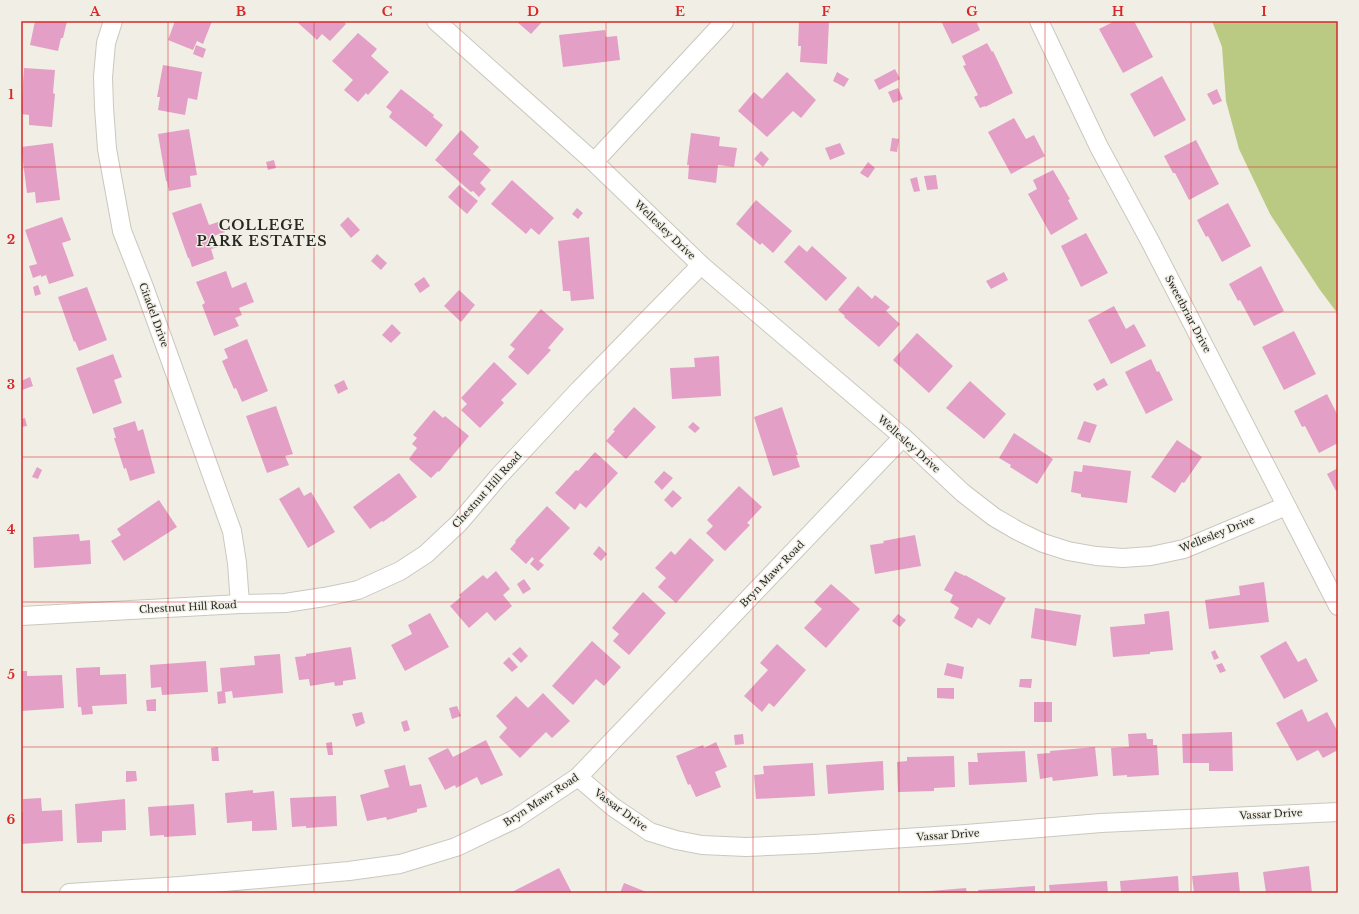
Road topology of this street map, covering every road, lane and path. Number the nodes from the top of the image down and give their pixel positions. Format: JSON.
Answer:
{"nodes":[{"id":1,"x":113,"y":21,"type":"edge"},
{"id":2,"x":436,"y":21,"type":"edge"},
{"id":3,"x":1039,"y":21,"type":"edge"},
{"id":4,"x":724,"y":22,"type":"edge"},
{"id":5,"x":594,"y":162,"type":"junction"},
{"id":6,"x":701,"y":265,"type":"junction"},
{"id":7,"x":902,"y":437,"type":"junction"},
{"id":8,"x":1286,"y":506,"type":"junction"},
{"id":9,"x":240,"y":604,"type":"junction"},
{"id":10,"x":1338,"y":606,"type":"edge"},
{"id":11,"x":21,"y":616,"type":"edge"},
{"id":12,"x":578,"y":777,"type":"junction"},
{"id":13,"x":1338,"y":812,"type":"edge"},
{"id":14,"x":69,"y":893,"type":"edge"}],
"edges":[{"from":1,"to":9,"type":"street","name":"Citadel Drive"},
{"from":2,"to":5,"type":"street","name":"Wellesley Drive"},
{"from":3,"to":8,"type":"street","name":"Sweetbriar Drive"},
{"from":4,"to":5,"type":"street"},
{"from":5,"to":6,"type":"street","name":"Wellesley Drive"},
{"from":6,"to":7,"type":"street","name":"Wellesley Drive"},
{"from":6,"to":9,"type":"street","name":"Chestnut Hill Road"},
{"from":7,"to":8,"type":"street","name":"Wellesley Drive"},
{"from":7,"to":12,"type":"street","name":"Bryn Mawr Road"},
{"from":8,"to":10,"type":"street","name":"Sweetbriar Drive"},
{"from":9,"to":11,"type":"street","name":"Chestnut Hill Road"},
{"from":12,"to":13,"type":"street","name":"Vassar Drive"},
{"from":12,"to":14,"type":"street","name":"Bryn Mawr Road"}]}
